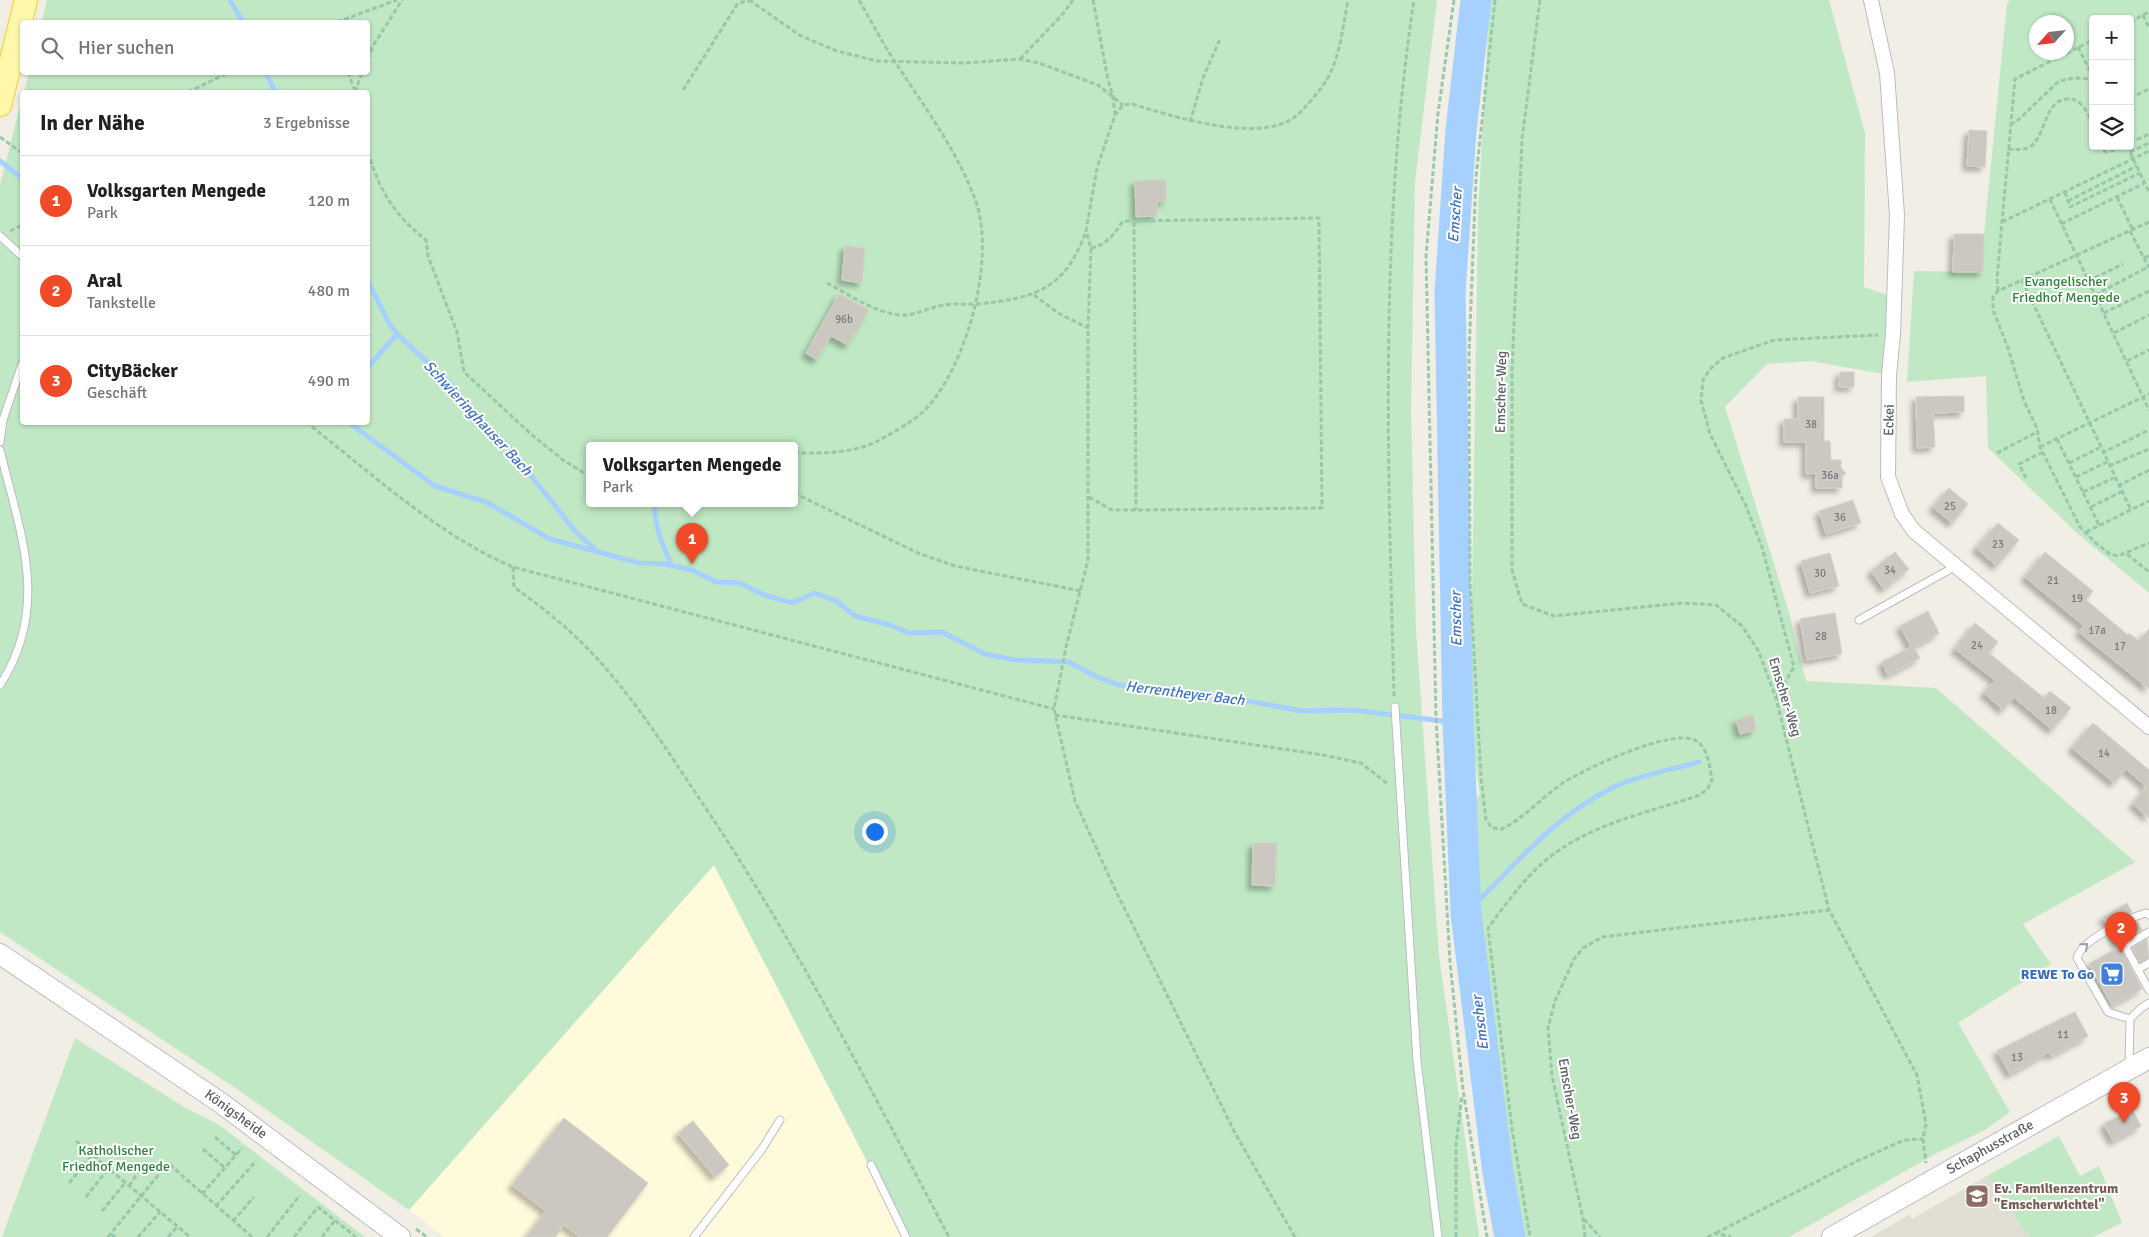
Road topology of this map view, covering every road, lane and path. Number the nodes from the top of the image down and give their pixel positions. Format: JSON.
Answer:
{"nodes":[{"id":1,"x":26,"y":0,"type":"edge"},
{"id":2,"x":397,"y":0,"type":"edge"},
{"id":3,"x":402,"y":0,"type":"edge"},
{"id":4,"x":755,"y":0,"type":"edge"},
{"id":5,"x":859,"y":0,"type":"edge"},
{"id":6,"x":1073,"y":0,"type":"edge"},
{"id":7,"x":1093,"y":0,"type":"edge"},
{"id":8,"x":1348,"y":0,"type":"edge"},
{"id":9,"x":1414,"y":0,"type":"edge"},
{"id":10,"x":1454,"y":0,"type":"edge"},
{"id":11,"x":1495,"y":0,"type":"edge"},
{"id":12,"x":1540,"y":0,"type":"edge"},
{"id":13,"x":1871,"y":0,"type":"edge"},
{"id":14,"x":749,"y":1,"type":"edge"},
{"id":15,"x":2149,"y":12,"type":"edge"},
{"id":16,"x":2143,"y":15,"type":"junction"},
{"id":17,"x":21,"y":20,"type":"edge"},
{"id":18,"x":342,"y":20,"type":"edge"},
{"id":19,"x":2134,"y":20,"type":"edge"},
{"id":20,"x":20,"y":24,"type":"edge"},
{"id":21,"x":2149,"y":28,"type":"edge"},
{"id":22,"x":1220,"y":39,"type":"dead end"},
{"id":23,"x":2089,"y":42,"type":"edge"},
{"id":24,"x":2078,"y":48,"type":"junction"},
{"id":25,"x":370,"y":54,"type":"edge"},
{"id":26,"x":1020,"y":59,"type":"junction"},
{"id":27,"x":894,"y":60,"type":"junction"},
{"id":28,"x":2089,"y":70,"type":"edge"},
{"id":29,"x":224,"y":75,"type":"edge"},
{"id":30,"x":349,"y":75,"type":"edge"},
{"id":31,"x":361,"y":75,"type":"edge"},
{"id":32,"x":2089,"y":78,"type":"edge"},
{"id":33,"x":1108,"y":80,"type":"junction"},
{"id":34,"x":1098,"y":85,"type":"junction"},
{"id":35,"x":2149,"y":89,"type":"edge"},
{"id":36,"x":192,"y":90,"type":"edge"},
{"id":37,"x":355,"y":90,"type":"edge"},
{"id":38,"x":355,"y":90,"type":"edge"},
{"id":39,"x":683,"y":90,"type":"dead end"},
{"id":40,"x":2,"y":95,"type":"edge"},
{"id":41,"x":1113,"y":96,"type":"junction"},
{"id":42,"x":2134,"y":96,"type":"edge"},
{"id":43,"x":1123,"y":105,"type":"junction"},
{"id":44,"x":1115,"y":115,"type":"junction"},
{"id":45,"x":2089,"y":117,"type":"edge"},
{"id":46,"x":1190,"y":122,"type":"junction"},
{"id":47,"x":2010,"y":124,"type":"junction"},
{"id":48,"x":2149,"y":134,"type":"edge"},
{"id":49,"x":0,"y":137,"type":"edge"},
{"id":50,"x":2134,"y":142,"type":"edge"},
{"id":51,"x":2149,"y":143,"type":"edge"},
{"id":52,"x":2134,"y":147,"type":"edge"},
{"id":53,"x":2008,"y":149,"type":"junction"},
{"id":54,"x":2103,"y":150,"type":"edge"},
{"id":55,"x":2121,"y":150,"type":"edge"},
{"id":56,"x":2129,"y":150,"type":"edge"},
{"id":57,"x":2149,"y":151,"type":"edge"},
{"id":58,"x":20,"y":152,"type":"edge"},
{"id":59,"x":370,"y":158,"type":"edge"},
{"id":60,"x":2133,"y":158,"type":"junction"},
{"id":61,"x":2137,"y":166,"type":"junction"},
{"id":62,"x":2140,"y":173,"type":"junction"},
{"id":63,"x":2145,"y":184,"type":"junction"},
{"id":64,"x":2065,"y":192,"type":"junction"},
{"id":65,"x":2149,"y":192,"type":"edge"},
{"id":66,"x":2117,"y":197,"type":"junction"},
{"id":67,"x":2050,"y":199,"type":"junction"},
{"id":68,"x":2068,"y":201,"type":"junction"},
{"id":69,"x":1134,"y":222,"type":"junction"},
{"id":70,"x":2002,"y":222,"type":"junction"},
{"id":71,"x":2149,"y":222,"type":"edge"},
{"id":72,"x":2061,"y":224,"type":"junction"},
{"id":73,"x":2131,"y":230,"type":"junction"},
{"id":74,"x":1086,"y":231,"type":"junction"},
{"id":75,"x":0,"y":236,"type":"edge"},
{"id":76,"x":1090,"y":248,"type":"junction"},
{"id":77,"x":20,"y":254,"type":"edge"},
{"id":78,"x":2077,"y":256,"type":"junction"},
{"id":79,"x":2149,"y":256,"type":"edge"},
{"id":80,"x":2144,"y":258,"type":"junction"},
{"id":81,"x":2123,"y":264,"type":"dead end"},
{"id":82,"x":2149,"y":268,"type":"edge"},
{"id":83,"x":2022,"y":280,"type":"junction"},
{"id":84,"x":2088,"y":281,"type":"junction"},
{"id":85,"x":827,"y":283,"type":"dead end"},
{"id":86,"x":1998,"y":291,"type":"junction"},
{"id":87,"x":2149,"y":291,"type":"edge"},
{"id":88,"x":1034,"y":295,"type":"junction"},
{"id":89,"x":2095,"y":295,"type":"junction"},
{"id":90,"x":978,"y":304,"type":"junction"},
{"id":91,"x":2104,"y":313,"type":"junction"},
{"id":92,"x":2149,"y":315,"type":"edge"},
{"id":93,"x":1088,"y":328,"type":"junction"},
{"id":94,"x":2114,"y":333,"type":"junction"},
{"id":95,"x":1894,"y":334,"type":"junction"},
{"id":96,"x":2149,"y":350,"type":"edge"},
{"id":97,"x":2127,"y":361,"type":"junction"},
{"id":98,"x":20,"y":370,"type":"edge"},
{"id":99,"x":2149,"y":394,"type":"edge"},
{"id":100,"x":2143,"y":397,"type":"junction"},
{"id":101,"x":2149,"y":410,"type":"edge"},
{"id":102,"x":2089,"y":423,"type":"junction"},
{"id":103,"x":310,"y":425,"type":"edge"},
{"id":104,"x":2149,"y":430,"type":"edge"},
{"id":105,"x":2038,"y":432,"type":"junction"},
{"id":106,"x":2057,"y":439,"type":"junction"},
{"id":107,"x":0,"y":442,"type":"edge"},
{"id":108,"x":2040,"y":447,"type":"junction"},
{"id":109,"x":2099,"y":448,"type":"junction"},
{"id":110,"x":2149,"y":449,"type":"edge"},
{"id":111,"x":0,"y":450,"type":"edge"},
{"id":112,"x":2042,"y":452,"type":"junction"},
{"id":113,"x":798,"y":453,"type":"edge"},
{"id":114,"x":1997,"y":453,"type":"dead end"},
{"id":115,"x":2102,"y":453,"type":"junction"},
{"id":116,"x":2069,"y":463,"type":"junction"},
{"id":117,"x":2108,"y":464,"type":"junction"},
{"id":118,"x":2149,"y":470,"type":"edge"},
{"id":119,"x":586,"y":474,"type":"edge"},
{"id":120,"x":2026,"y":478,"type":"dead end"},
{"id":121,"x":2076,"y":478,"type":"junction"},
{"id":122,"x":2114,"y":478,"type":"junction"},
{"id":123,"x":2118,"y":486,"type":"junction"},
{"id":124,"x":2083,"y":492,"type":"junction"},
{"id":125,"x":2121,"y":492,"type":"junction"},
{"id":126,"x":798,"y":495,"type":"edge"},
{"id":127,"x":1089,"y":497,"type":"junction"},
{"id":128,"x":2149,"y":501,"type":"edge"},
{"id":129,"x":2091,"y":507,"type":"junction"},
{"id":130,"x":1136,"y":510,"type":"junction"},
{"id":131,"x":2130,"y":510,"type":"junction"},
{"id":132,"x":2100,"y":525,"type":"junction"},
{"id":133,"x":2086,"y":532,"type":"junction"},
{"id":134,"x":2149,"y":543,"type":"edge"},
{"id":135,"x":2127,"y":554,"type":"junction"},
{"id":136,"x":1956,"y":566,"type":"junction"},
{"id":137,"x":513,"y":567,"type":"junction"},
{"id":138,"x":2149,"y":572,"type":"edge"},
{"id":139,"x":1082,"y":590,"type":"junction"},
{"id":140,"x":1859,"y":620,"type":"dead end"},
{"id":141,"x":0,"y":686,"type":"edge"},
{"id":142,"x":1776,"y":698,"type":"junction"},
{"id":143,"x":1394,"y":707,"type":"joint"},
{"id":144,"x":1054,"y":709,"type":"junction"},
{"id":145,"x":1055,"y":715,"type":"junction"},
{"id":146,"x":2149,"y":727,"type":"edge"},
{"id":147,"x":1400,"y":799,"type":"junction"},
{"id":148,"x":1829,"y":910,"type":"junction"},
{"id":149,"x":2149,"y":915,"type":"edge"},
{"id":150,"x":2149,"y":932,"type":"edge"},
{"id":151,"x":0,"y":954,"type":"edge"},
{"id":152,"x":2149,"y":963,"type":"edge"},
{"id":153,"x":0,"y":964,"type":"edge"},
{"id":154,"x":2138,"y":970,"type":"junction"},
{"id":155,"x":2148,"y":986,"type":"edge"},
{"id":156,"x":66,"y":1000,"type":"junction"},
{"id":157,"x":2149,"y":1004,"type":"edge"},
{"id":158,"x":2130,"y":1019,"type":"junction"},
{"id":159,"x":2149,"y":1058,"type":"edge"},
{"id":160,"x":2128,"y":1069,"type":"junction"},
{"id":161,"x":1463,"y":1090,"type":"junction"},
{"id":162,"x":780,"y":1120,"type":"dead end"},
{"id":163,"x":215,"y":1137,"type":"dead end"},
{"id":164,"x":1923,"y":1140,"type":"junction"},
{"id":165,"x":76,"y":1141,"type":"dead end"},
{"id":166,"x":242,"y":1148,"type":"dead end"},
{"id":167,"x":203,"y":1149,"type":"dead end"},
{"id":168,"x":92,"y":1155,"type":"junction"},
{"id":169,"x":236,"y":1155,"type":"junction"},
{"id":170,"x":256,"y":1160,"type":"dead end"},
{"id":171,"x":143,"y":1164,"type":"dead end"},
{"id":172,"x":871,"y":1165,"type":"dead end"},
{"id":173,"x":224,"y":1168,"type":"junction"},
{"id":174,"x":108,"y":1169,"type":"junction"},
{"id":175,"x":1929,"y":1182,"type":"junction"},
{"id":176,"x":69,"y":1183,"type":"dead end"},
{"id":177,"x":125,"y":1183,"type":"junction"},
{"id":178,"x":129,"y":1186,"type":"junction"},
{"id":179,"x":202,"y":1194,"type":"junction"},
{"id":180,"x":300,"y":1195,"type":"dead end"},
{"id":181,"x":141,"y":1196,"type":"junction"},
{"id":182,"x":86,"y":1197,"type":"dead end"},
{"id":183,"x":254,"y":1197,"type":"dead end"},
{"id":184,"x":216,"y":1206,"type":"junction"},
{"id":185,"x":102,"y":1211,"type":"dead end"},
{"id":186,"x":160,"y":1212,"type":"junction"},
{"id":187,"x":1584,"y":1219,"type":"junction"},
{"id":188,"x":335,"y":1220,"type":"junction"},
{"id":189,"x":234,"y":1221,"type":"junction"},
{"id":190,"x":177,"y":1227,"type":"junction"},
{"id":191,"x":352,"y":1233,"type":"junction"},
{"id":192,"x":1716,"y":1233,"type":"junction"},
{"id":193,"x":110,"y":1235,"type":"edge"},
{"id":194,"x":115,"y":1237,"type":"edge"},
{"id":195,"x":138,"y":1237,"type":"edge"},
{"id":196,"x":168,"y":1237,"type":"edge"},
{"id":197,"x":190,"y":1237,"type":"edge"},
{"id":198,"x":252,"y":1237,"type":"edge"},
{"id":199,"x":267,"y":1237,"type":"edge"},
{"id":200,"x":294,"y":1237,"type":"edge"},
{"id":201,"x":322,"y":1237,"type":"edge"},
{"id":202,"x":348,"y":1237,"type":"edge"},
{"id":203,"x":356,"y":1237,"type":"edge"},
{"id":204,"x":400,"y":1237,"type":"edge"},
{"id":205,"x":694,"y":1237,"type":"edge"},
{"id":206,"x":906,"y":1237,"type":"edge"},
{"id":207,"x":949,"y":1237,"type":"edge"},
{"id":208,"x":1295,"y":1237,"type":"edge"},
{"id":209,"x":1438,"y":1237,"type":"edge"},
{"id":210,"x":1456,"y":1237,"type":"edge"},
{"id":211,"x":1487,"y":1237,"type":"edge"},
{"id":212,"x":1530,"y":1237,"type":"edge"},
{"id":213,"x":1585,"y":1237,"type":"edge"},
{"id":214,"x":1600,"y":1237,"type":"edge"},
{"id":215,"x":1708,"y":1237,"type":"edge"},
{"id":216,"x":1731,"y":1237,"type":"edge"},
{"id":217,"x":1832,"y":1237,"type":"edge"}],
"edges":[{"from":1,"to":17,"type":"main road"},
{"from":2,"to":18,"type":"path"},
{"from":3,"to":25,"type":"path"},
{"from":4,"to":14,"type":"path"},
{"from":5,"to":27,"type":"path"},
{"from":6,"to":26,"type":"path"},
{"from":7,"to":33,"type":"path"},
{"from":8,"to":46,"type":"path"},
{"from":9,"to":143,"type":"path"},
{"from":10,"to":161,"type":"path"},
{"from":11,"to":212,"type":"path"},
{"from":12,"to":142,"type":"path","name":"Emscher-Weg"},
{"from":13,"to":95,"type":"street","name":"Eckei"},
{"from":14,"to":27,"type":"path"},
{"from":14,"to":39,"type":"path"},
{"from":15,"to":16,"type":"path"},
{"from":16,"to":19,"type":"path"},
{"from":16,"to":21,"type":"path"},
{"from":20,"to":40,"type":"main road"},
{"from":22,"to":46,"type":"path"},
{"from":23,"to":24,"type":"path"},
{"from":24,"to":28,"type":"path"},
{"from":24,"to":47,"type":"path"},
{"from":26,"to":27,"type":"path"},
{"from":26,"to":34,"type":"path"},
{"from":27,"to":90,"type":"path"},
{"from":29,"to":36,"type":"path"},
{"from":30,"to":37,"type":"path"},
{"from":31,"to":38,"type":"path"},
{"from":32,"to":47,"type":"path"},
{"from":33,"to":34,"type":"path"},
{"from":33,"to":41,"type":"path"},
{"from":34,"to":41,"type":"path"},
{"from":35,"to":42,"type":"path"},
{"from":41,"to":43,"type":"path"},
{"from":41,"to":44,"type":"path"},
{"from":43,"to":44,"type":"path"},
{"from":43,"to":46,"type":"path"},
{"from":44,"to":74,"type":"path"},
{"from":45,"to":53,"type":"path"},
{"from":47,"to":53,"type":"path"},
{"from":48,"to":50,"type":"path"},
{"from":49,"to":58,"type":"path"},
{"from":51,"to":52,"type":"path"},
{"from":53,"to":70,"type":"path"},
{"from":54,"to":55,"type":"path"},
{"from":56,"to":60,"type":"path"},
{"from":57,"to":60,"type":"path"},
{"from":59,"to":119,"type":"path"},
{"from":60,"to":61,"type":"path"},
{"from":60,"to":64,"type":"path"},
{"from":61,"to":62,"type":"path"},
{"from":61,"to":68,"type":"path"},
{"from":62,"to":63,"type":"path"},
{"from":62,"to":68,"type":"path"},
{"from":63,"to":65,"type":"path"},
{"from":63,"to":66,"type":"path"},
{"from":64,"to":67,"type":"path"},
{"from":64,"to":68,"type":"path"},
{"from":66,"to":72,"type":"path"},
{"from":66,"to":73,"type":"path"},
{"from":67,"to":70,"type":"path"},
{"from":67,"to":72,"type":"path"},
{"from":69,"to":76,"type":"path"},
{"from":69,"to":130,"type":"path"},
{"from":69,"to":130,"type":"path"},
{"from":70,"to":86,"type":"path"},
{"from":71,"to":73,"type":"path"},
{"from":72,"to":78,"type":"path"},
{"from":73,"to":78,"type":"path"},
{"from":73,"to":80,"type":"path"},
{"from":74,"to":76,"type":"path"},
{"from":74,"to":88,"type":"path"},
{"from":75,"to":77,"type":"lane"},
{"from":76,"to":93,"type":"path"},
{"from":78,"to":83,"type":"path"},
{"from":78,"to":84,"type":"path"},
{"from":79,"to":80,"type":"path"},
{"from":80,"to":82,"type":"path"},
{"from":81,"to":84,"type":"path"},
{"from":82,"to":89,"type":"path"},
{"from":83,"to":86,"type":"path"},
{"from":83,"to":102,"type":"path"},
{"from":84,"to":89,"type":"path"},
{"from":85,"to":90,"type":"path"},
{"from":86,"to":105,"type":"path"},
{"from":87,"to":91,"type":"path"},
{"from":88,"to":90,"type":"path"},
{"from":88,"to":93,"type":"path"},
{"from":89,"to":91,"type":"path"},
{"from":90,"to":113,"type":"path"},
{"from":91,"to":94,"type":"path"},
{"from":92,"to":94,"type":"path"},
{"from":93,"to":127,"type":"path"},
{"from":94,"to":97,"type":"path"},
{"from":95,"to":136,"type":"street","name":"Eckei"},
{"from":95,"to":142,"type":"path"},
{"from":96,"to":97,"type":"path"},
{"from":97,"to":100,"type":"path"},
{"from":98,"to":107,"type":"lane"},
{"from":99,"to":100,"type":"path"},
{"from":100,"to":101,"type":"path"},
{"from":100,"to":102,"type":"path"},
{"from":102,"to":106,"type":"path"},
{"from":102,"to":109,"type":"path"},
{"from":103,"to":137,"type":"path"},
{"from":104,"to":115,"type":"path"},
{"from":105,"to":108,"type":"path"},
{"from":105,"to":114,"type":"path"},
{"from":106,"to":108,"type":"path"},
{"from":106,"to":116,"type":"path"},
{"from":108,"to":112,"type":"path"},
{"from":109,"to":115,"type":"path"},
{"from":109,"to":116,"type":"path"},
{"from":110,"to":117,"type":"path"},
{"from":111,"to":141,"type":"lane"},
{"from":112,"to":120,"type":"path"},
{"from":112,"to":133,"type":"path"},
{"from":115,"to":117,"type":"path"},
{"from":116,"to":121,"type":"path"},
{"from":117,"to":121,"type":"path"},
{"from":117,"to":122,"type":"path"},
{"from":118,"to":123,"type":"path"},
{"from":121,"to":124,"type":"path"},
{"from":122,"to":123,"type":"path"},
{"from":122,"to":124,"type":"path"},
{"from":123,"to":125,"type":"path"},
{"from":124,"to":129,"type":"path"},
{"from":125,"to":129,"type":"path"},
{"from":125,"to":131,"type":"path"},
{"from":126,"to":139,"type":"path"},
{"from":127,"to":130,"type":"path"},
{"from":127,"to":139,"type":"path"},
{"from":128,"to":131,"type":"path"},
{"from":129,"to":132,"type":"path"},
{"from":131,"to":132,"type":"path"},
{"from":132,"to":133,"type":"path"},
{"from":133,"to":135,"type":"path"},
{"from":134,"to":135,"type":"path"},
{"from":135,"to":138,"type":"path"},
{"from":136,"to":140,"type":"lane"},
{"from":136,"to":146,"type":"street","name":"Eckei"},
{"from":137,"to":144,"type":"path"},
{"from":137,"to":207,"type":"path"},
{"from":139,"to":144,"type":"path"},
{"from":142,"to":148,"type":"path","name":"Emscher-Weg"},
{"from":143,"to":147,"type":"lane"},
{"from":144,"to":145,"type":"path"},
{"from":145,"to":147,"type":"path"},
{"from":145,"to":208,"type":"path"},
{"from":147,"to":209,"type":"lane"},
{"from":148,"to":164,"type":"path"},
{"from":148,"to":187,"type":"path","name":"Emscher-Weg"},
{"from":158,"to":149,"type":"lane","one_way":true},
{"from":150,"to":154,"type":"lane"},
{"from":151,"to":156,"type":"main road","name":"Königsheide"},
{"from":152,"to":154,"type":"lane"},
{"from":153,"to":156,"type":"main road","name":"Königsheide"},
{"from":154,"to":155,"type":"lane"},
{"from":156,"to":204,"type":"main road","name":"Königsheide"},
{"from":157,"to":158,"type":"lane"},
{"from":158,"to":160,"type":"lane"},
{"from":159,"to":160,"type":"main road","name":"Schaphusstraße"},
{"from":160,"to":175,"type":"main road","name":"Schaphusstraße"},
{"from":161,"to":210,"type":"path"},
{"from":161,"to":211,"type":"path"},
{"from":162,"to":205,"type":"lane"},
{"from":163,"to":169,"type":"path"},
{"from":164,"to":175,"type":"path"},
{"from":164,"to":192,"type":"path"},
{"from":165,"to":168,"type":"path"},
{"from":166,"to":169,"type":"path"},
{"from":167,"to":173,"type":"path"},
{"from":168,"to":174,"type":"path"},
{"from":168,"to":176,"type":"path"},
{"from":169,"to":173,"type":"path"},
{"from":170,"to":184,"type":"path"},
{"from":171,"to":178,"type":"path"},
{"from":172,"to":206,"type":"lane"},
{"from":173,"to":179,"type":"path"},
{"from":174,"to":177,"type":"path"},
{"from":174,"to":182,"type":"path"},
{"from":175,"to":217,"type":"main road","name":"Schaphusstraße"},
{"from":177,"to":178,"type":"path"},
{"from":177,"to":185,"type":"path"},
{"from":178,"to":181,"type":"path"},
{"from":179,"to":181,"type":"path"},
{"from":179,"to":184,"type":"path"},
{"from":180,"to":199,"type":"path"},
{"from":181,"to":186,"type":"path"},
{"from":181,"to":193,"type":"path"},
{"from":183,"to":189,"type":"path"},
{"from":184,"to":189,"type":"path"},
{"from":186,"to":190,"type":"path"},
{"from":186,"to":195,"type":"path"},
{"from":187,"to":213,"type":"path","name":"Emscher-Weg"},
{"from":187,"to":214,"type":"path"},
{"from":188,"to":191,"type":"path"},
{"from":188,"to":200,"type":"path"},
{"from":188,"to":201,"type":"path"},
{"from":189,"to":198,"type":"path"},
{"from":190,"to":196,"type":"path"},
{"from":190,"to":197,"type":"path"},
{"from":191,"to":202,"type":"path"},
{"from":191,"to":203,"type":"path"},
{"from":192,"to":215,"type":"path"},
{"from":192,"to":216,"type":"path"},
{"from":193,"to":194,"type":"path"}]}
